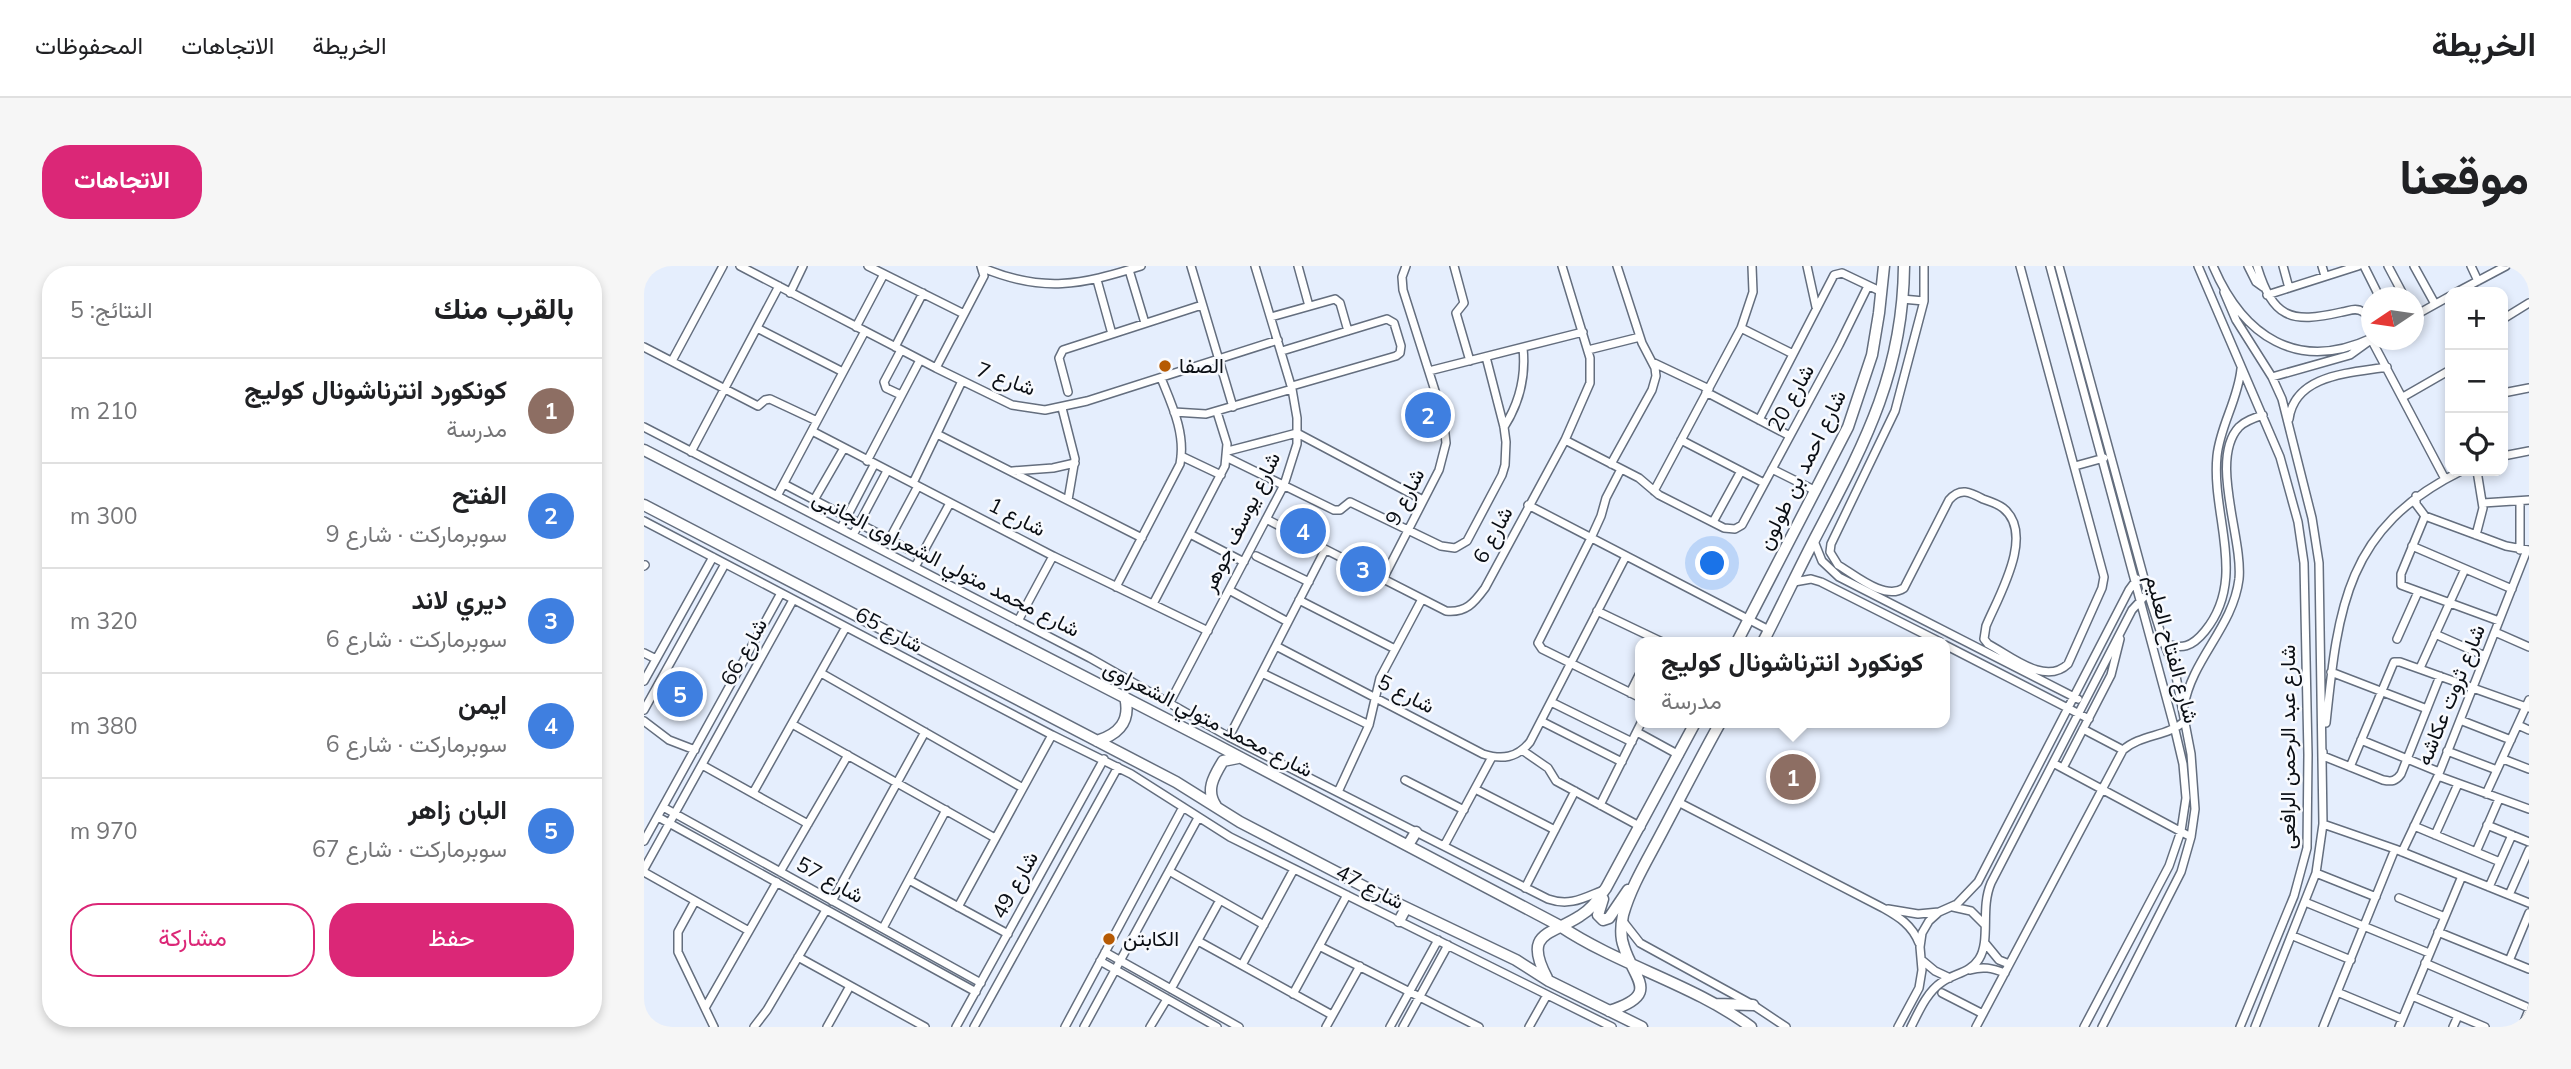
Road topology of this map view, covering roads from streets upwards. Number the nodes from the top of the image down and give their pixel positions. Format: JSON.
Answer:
{"nodes":[{"id":1,"x":723,"y":266,"type":"edge"},
{"id":2,"x":803,"y":266,"type":"edge"},
{"id":3,"x":868,"y":266,"type":"edge"},
{"id":4,"x":1141,"y":266,"type":"edge"},
{"id":5,"x":1191,"y":266,"type":"edge"},
{"id":6,"x":1255,"y":266,"type":"edge"},
{"id":7,"x":1298,"y":266,"type":"edge"},
{"id":8,"x":1406,"y":266,"type":"edge"},
{"id":9,"x":1454,"y":266,"type":"edge"},
{"id":10,"x":1562,"y":266,"type":"edge"},
{"id":11,"x":1617,"y":266,"type":"edge"},
{"id":12,"x":1752,"y":266,"type":"edge"},
{"id":13,"x":1808,"y":266,"type":"edge"},
{"id":14,"x":1884,"y":266,"type":"edge"},
{"id":15,"x":1904,"y":266,"type":"edge"},
{"id":16,"x":1924,"y":266,"type":"edge"},
{"id":17,"x":2020,"y":266,"type":"edge"},
{"id":18,"x":2050,"y":266,"type":"edge"},
{"id":19,"x":2059,"y":266,"type":"edge"},
{"id":20,"x":2198,"y":266,"type":"edge"},
{"id":21,"x":2213,"y":266,"type":"edge"},
{"id":22,"x":2248,"y":266,"type":"edge"},
{"id":23,"x":2257,"y":266,"type":"edge"},
{"id":24,"x":2283,"y":266,"type":"edge"},
{"id":25,"x":2322,"y":266,"type":"edge"},
{"id":26,"x":2358,"y":266,"type":"edge"},
{"id":27,"x":2364,"y":266,"type":"edge"},
{"id":28,"x":2388,"y":266,"type":"edge"},
{"id":29,"x":2414,"y":266,"type":"edge"},
{"id":30,"x":2471,"y":266,"type":"edge"},
{"id":31,"x":743,"y":267,"type":"edge"},
{"id":32,"x":982,"y":267,"type":"edge"},
{"id":33,"x":2349,"y":267,"type":"edge"},
{"id":34,"x":2500,"y":267,"type":"edge"},
{"id":35,"x":1118,"y":270,"type":"edge"},
{"id":36,"x":1129,"y":270,"type":"junction"},
{"id":37,"x":884,"y":274,"type":"junction"},
{"id":38,"x":2325,"y":276,"type":"junction"},
{"id":39,"x":1097,"y":280,"type":"junction"},
{"id":40,"x":2478,"y":281,"type":"junction"},
{"id":41,"x":779,"y":286,"type":"junction"},
{"id":42,"x":1868,"y":286,"type":"junction"},
{"id":43,"x":2374,"y":287,"type":"edge"},
{"id":44,"x":2399,"y":287,"type":"edge"},
{"id":45,"x":2468,"y":287,"type":"edge"},
{"id":46,"x":2289,"y":288,"type":"junction"},
{"id":47,"x":2266,"y":291,"type":"junction"},
{"id":48,"x":790,"y":292,"type":"junction"},
{"id":49,"x":1882,"y":292,"type":"junction"},
{"id":50,"x":2224,"y":292,"type":"junction"},
{"id":51,"x":923,"y":293,"type":"junction"},
{"id":52,"x":1902,"y":299,"type":"junction"},
{"id":53,"x":2445,"y":299,"type":"edge"},
{"id":54,"x":1924,"y":301,"type":"junction"},
{"id":55,"x":2529,"y":303,"type":"edge"},
{"id":56,"x":2435,"y":304,"type":"junction"},
{"id":57,"x":1202,"y":305,"type":"junction"},
{"id":58,"x":1309,"y":306,"type":"junction"},
{"id":59,"x":1817,"y":308,"type":"junction"},
{"id":60,"x":2424,"y":310,"type":"edge"},
{"id":61,"x":2361,"y":311,"type":"edge"},
{"id":62,"x":964,"y":314,"type":"junction"},
{"id":63,"x":2508,"y":316,"type":"edge"},
{"id":64,"x":1271,"y":317,"type":"junction"},
{"id":65,"x":1145,"y":323,"type":"junction"},
{"id":66,"x":757,"y":327,"type":"junction"},
{"id":67,"x":856,"y":327,"type":"junction"},
{"id":68,"x":1741,"y":328,"type":"junction"},
{"id":69,"x":865,"y":331,"type":"junction"},
{"id":70,"x":1348,"y":331,"type":"junction"},
{"id":71,"x":1583,"y":332,"type":"junction"},
{"id":72,"x":1112,"y":334,"type":"junction"},
{"id":73,"x":1640,"y":337,"type":"junction"},
{"id":74,"x":1278,"y":340,"type":"junction"},
{"id":75,"x":2249,"y":342,"type":"junction"},
{"id":76,"x":2361,"y":344,"type":"edge"},
{"id":77,"x":644,"y":347,"type":"edge"},
{"id":78,"x":1523,"y":348,"type":"junction"},
{"id":79,"x":898,"y":349,"type":"junction"},
{"id":80,"x":2361,"y":349,"type":"edge"},
{"id":81,"x":1588,"y":350,"type":"junction"},
{"id":82,"x":2377,"y":350,"type":"edge"},
{"id":83,"x":1282,"y":351,"type":"junction"},
{"id":84,"x":1793,"y":354,"type":"junction"},
{"id":85,"x":2236,"y":355,"type":"junction"},
{"id":86,"x":1486,"y":357,"type":"junction"},
{"id":87,"x":1218,"y":359,"type":"junction"},
{"id":88,"x":920,"y":360,"type":"junction"},
{"id":89,"x":673,"y":361,"type":"junction"},
{"id":90,"x":1470,"y":361,"type":"junction"},
{"id":91,"x":1651,"y":361,"type":"junction"},
{"id":92,"x":2387,"y":367,"type":"junction"},
{"id":93,"x":936,"y":368,"type":"junction"},
{"id":94,"x":2242,"y":369,"type":"junction"},
{"id":95,"x":1429,"y":371,"type":"junction"},
{"id":96,"x":843,"y":372,"type":"junction"},
{"id":97,"x":2445,"y":373,"type":"edge"},
{"id":98,"x":2272,"y":377,"type":"junction"},
{"id":99,"x":1161,"y":378,"type":"junction"},
{"id":100,"x":962,"y":381,"type":"junction"},
{"id":101,"x":725,"y":388,"type":"junction"},
{"id":102,"x":1292,"y":388,"type":"junction"},
{"id":103,"x":2529,"y":388,"type":"edge"},
{"id":104,"x":1707,"y":391,"type":"junction"},
{"id":105,"x":1068,"y":392,"type":"dead end"},
{"id":106,"x":2508,"y":392,"type":"edge"},
{"id":107,"x":901,"y":396,"type":"junction"},
{"id":108,"x":2403,"y":397,"type":"junction"},
{"id":109,"x":1233,"y":407,"type":"junction"},
{"id":110,"x":1062,"y":408,"type":"junction"},
{"id":111,"x":1174,"y":412,"type":"junction"},
{"id":112,"x":1217,"y":412,"type":"junction"},
{"id":113,"x":2263,"y":415,"type":"junction"},
{"id":114,"x":1759,"y":420,"type":"junction"},
{"id":115,"x":817,"y":421,"type":"junction"},
{"id":116,"x":2288,"y":423,"type":"junction"},
{"id":117,"x":644,"y":427,"type":"edge"},
{"id":118,"x":1504,"y":428,"type":"junction"},
{"id":119,"x":812,"y":431,"type":"junction"},
{"id":120,"x":1297,"y":433,"type":"junction"},
{"id":121,"x":937,"y":434,"type":"junction"},
{"id":122,"x":1790,"y":436,"type":"junction"},
{"id":123,"x":1565,"y":440,"type":"junction"},
{"id":124,"x":1681,"y":440,"type":"junction"},
{"id":125,"x":844,"y":448,"type":"junction"},
{"id":126,"x":644,"y":450,"type":"edge"},
{"id":127,"x":691,"y":452,"type":"junction"},
{"id":128,"x":2529,"y":452,"type":"edge"},
{"id":129,"x":2296,"y":453,"type":"junction"},
{"id":130,"x":1228,"y":454,"type":"junction"},
{"id":131,"x":2508,"y":455,"type":"edge"},
{"id":132,"x":1181,"y":456,"type":"junction"},
{"id":133,"x":2107,"y":457,"type":"junction"},
{"id":134,"x":2280,"y":457,"type":"junction"},
{"id":135,"x":871,"y":463,"type":"junction"},
{"id":136,"x":1075,"y":463,"type":"junction"},
{"id":137,"x":1611,"y":464,"type":"junction"},
{"id":138,"x":2075,"y":466,"type":"junction"},
{"id":139,"x":1621,"y":469,"type":"junction"},
{"id":140,"x":1772,"y":469,"type":"junction"},
{"id":141,"x":887,"y":471,"type":"junction"},
{"id":142,"x":1010,"y":471,"type":"junction"},
{"id":143,"x":1741,"y":471,"type":"junction"},
{"id":144,"x":1221,"y":475,"type":"junction"},
{"id":145,"x":2451,"y":476,"type":"edge"},
{"id":146,"x":2478,"y":476,"type":"edge"},
{"id":147,"x":2445,"y":479,"type":"junction"},
{"id":148,"x":1764,"y":483,"type":"junction"},
{"id":149,"x":784,"y":484,"type":"junction"},
{"id":150,"x":915,"y":485,"type":"junction"},
{"id":151,"x":1284,"y":485,"type":"junction"},
{"id":152,"x":1654,"y":491,"type":"junction"},
{"id":153,"x":1816,"y":491,"type":"junction"},
{"id":154,"x":777,"y":496,"type":"junction"},
{"id":155,"x":2416,"y":496,"type":"junction"},
{"id":156,"x":814,"y":500,"type":"junction"},
{"id":157,"x":1068,"y":500,"type":"junction"},
{"id":158,"x":1423,"y":500,"type":"junction"},
{"id":159,"x":2520,"y":500,"type":"junction"},
{"id":160,"x":2529,"y":500,"type":"edge"},
{"id":161,"x":950,"y":503,"type":"junction"},
{"id":162,"x":2483,"y":503,"type":"junction"},
{"id":163,"x":644,"y":505,"type":"edge"},
{"id":164,"x":1528,"y":505,"type":"junction"},
{"id":165,"x":2425,"y":516,"type":"junction"},
{"id":166,"x":847,"y":517,"type":"junction"},
{"id":167,"x":1266,"y":519,"type":"junction"},
{"id":168,"x":644,"y":521,"type":"edge"},
{"id":169,"x":1713,"y":522,"type":"junction"},
{"id":170,"x":859,"y":524,"type":"junction"},
{"id":171,"x":841,"y":528,"type":"junction"},
{"id":172,"x":1408,"y":530,"type":"junction"},
{"id":173,"x":1190,"y":534,"type":"junction"},
{"id":174,"x":853,"y":535,"type":"junction"},
{"id":175,"x":2476,"y":535,"type":"junction"},
{"id":176,"x":1142,"y":538,"type":"junction"},
{"id":177,"x":1591,"y":538,"type":"junction"},
{"id":178,"x":889,"y":540,"type":"junction"},
{"id":179,"x":1814,"y":541,"type":"junction"},
{"id":180,"x":2412,"y":546,"type":"junction"},
{"id":181,"x":1325,"y":550,"type":"junction"},
{"id":182,"x":2526,"y":550,"type":"edge"},
{"id":183,"x":921,"y":556,"type":"junction"},
{"id":184,"x":1053,"y":556,"type":"junction"},
{"id":185,"x":1256,"y":556,"type":"dead end"},
{"id":186,"x":1626,"y":556,"type":"junction"},
{"id":187,"x":713,"y":557,"type":"junction"},
{"id":188,"x":1244,"y":562,"type":"junction"},
{"id":189,"x":725,"y":564,"type":"junction"},
{"id":190,"x":915,"y":567,"type":"junction"},
{"id":191,"x":2465,"y":569,"type":"junction"},
{"id":192,"x":2140,"y":577,"type":"junction"},
{"id":193,"x":1383,"y":579,"type":"junction"},
{"id":194,"x":1309,"y":582,"type":"junction"},
{"id":195,"x":1793,"y":582,"type":"junction"},
{"id":196,"x":1116,"y":587,"type":"junction"},
{"id":197,"x":2512,"y":589,"type":"junction"},
{"id":198,"x":1229,"y":590,"type":"junction"},
{"id":199,"x":2418,"y":592,"type":"junction"},
{"id":200,"x":781,"y":593,"type":"junction"},
{"id":201,"x":2148,"y":593,"type":"junction"},
{"id":202,"x":1422,"y":599,"type":"junction"},
{"id":203,"x":2141,"y":599,"type":"junction"},
{"id":204,"x":793,"y":600,"type":"junction"},
{"id":205,"x":1300,"y":600,"type":"junction"},
{"id":206,"x":2449,"y":603,"type":"junction"},
{"id":207,"x":1153,"y":604,"type":"junction"},
{"id":208,"x":1597,"y":611,"type":"junction"},
{"id":209,"x":1749,"y":620,"type":"junction"},
{"id":210,"x":1018,"y":621,"type":"junction"},
{"id":211,"x":2499,"y":621,"type":"junction"},
{"id":212,"x":1288,"y":622,"type":"junction"},
{"id":213,"x":846,"y":627,"type":"junction"},
{"id":214,"x":1769,"y":630,"type":"junction"},
{"id":215,"x":1208,"y":631,"type":"junction"},
{"id":216,"x":2495,"y":632,"type":"junction"},
{"id":217,"x":2121,"y":633,"type":"junction"},
{"id":218,"x":2435,"y":634,"type":"junction"},
{"id":219,"x":1650,"y":637,"type":"edge"},
{"id":220,"x":1740,"y":637,"type":"edge"},
{"id":221,"x":1766,"y":637,"type":"edge"},
{"id":222,"x":1930,"y":637,"type":"edge"},
{"id":223,"x":2398,"y":639,"type":"dead end"},
{"id":224,"x":2164,"y":643,"type":"junction"},
{"id":225,"x":1276,"y":646,"type":"junction"},
{"id":226,"x":2529,"y":647,"type":"edge"},
{"id":227,"x":1950,"y":648,"type":"edge"},
{"id":228,"x":1395,"y":649,"type":"junction"},
{"id":229,"x":644,"y":653,"type":"edge"},
{"id":230,"x":2486,"y":656,"type":"junction"},
{"id":231,"x":656,"y":659,"type":"junction"},
{"id":232,"x":1570,"y":663,"type":"junction"},
{"id":233,"x":2420,"y":668,"type":"junction"},
{"id":234,"x":2331,"y":672,"type":"junction"},
{"id":235,"x":821,"y":673,"type":"junction"},
{"id":236,"x":1262,"y":673,"type":"junction"},
{"id":237,"x":970,"y":676,"type":"junction"},
{"id":238,"x":2440,"y":676,"type":"junction"},
{"id":239,"x":644,"y":681,"type":"edge"},
{"id":240,"x":1635,"y":682,"type":"edge"},
{"id":241,"x":2473,"y":687,"type":"junction"},
{"id":242,"x":963,"y":688,"type":"junction"},
{"id":243,"x":2380,"y":691,"type":"junction"},
{"id":244,"x":1630,"y":692,"type":"junction"},
{"id":245,"x":1635,"y":695,"type":"edge"},
{"id":246,"x":1125,"y":697,"type":"junction"},
{"id":247,"x":1374,"y":697,"type":"junction"},
{"id":248,"x":2074,"y":697,"type":"junction"},
{"id":249,"x":1550,"y":702,"type":"junction"},
{"id":250,"x":2085,"y":702,"type":"junction"},
{"id":251,"x":1169,"y":704,"type":"junction"},
{"id":252,"x":2528,"y":705,"type":"edge"},
{"id":253,"x":2069,"y":709,"type":"junction"},
{"id":254,"x":2427,"y":709,"type":"junction"},
{"id":255,"x":644,"y":710,"type":"edge"},
{"id":256,"x":2079,"y":714,"type":"junction"},
{"id":257,"x":2184,"y":717,"type":"junction"},
{"id":258,"x":2089,"y":719,"type":"junction"},
{"id":259,"x":2460,"y":720,"type":"junction"},
{"id":260,"x":644,"y":721,"type":"edge"},
{"id":261,"x":1541,"y":721,"type":"junction"},
{"id":262,"x":792,"y":724,"type":"junction"},
{"id":263,"x":1369,"y":725,"type":"junction"},
{"id":264,"x":2518,"y":725,"type":"junction"},
{"id":265,"x":1639,"y":728,"type":"edge"},
{"id":266,"x":1692,"y":728,"type":"edge"},
{"id":267,"x":1717,"y":728,"type":"edge"},
{"id":268,"x":2083,"y":729,"type":"junction"},
{"id":269,"x":2175,"y":730,"type":"junction"},
{"id":270,"x":2529,"y":730,"type":"edge"},
{"id":271,"x":925,"y":732,"type":"junction"},
{"id":272,"x":1637,"y":732,"type":"junction"},
{"id":273,"x":1052,"y":734,"type":"junction"},
{"id":274,"x":1229,"y":737,"type":"junction"},
{"id":275,"x":2361,"y":740,"type":"junction"},
{"id":276,"x":2511,"y":740,"type":"junction"},
{"id":277,"x":1097,"y":741,"type":"junction"},
{"id":278,"x":1632,"y":742,"type":"junction"},
{"id":279,"x":695,"y":750,"type":"junction"},
{"id":280,"x":1522,"y":750,"type":"junction"},
{"id":281,"x":2123,"y":750,"type":"junction"},
{"id":282,"x":2447,"y":751,"type":"junction"},
{"id":283,"x":848,"y":755,"type":"junction"},
{"id":284,"x":1679,"y":755,"type":"junction"},
{"id":285,"x":2323,"y":756,"type":"junction"},
{"id":286,"x":1492,"y":757,"type":"junction"},
{"id":287,"x":1104,"y":759,"type":"junction"},
{"id":288,"x":1242,"y":759,"type":"junction"},
{"id":289,"x":2407,"y":759,"type":"junction"},
{"id":290,"x":2503,"y":759,"type":"junction"},
{"id":291,"x":1622,"y":762,"type":"junction"},
{"id":292,"x":2053,"y":763,"type":"junction"},
{"id":293,"x":702,"y":765,"type":"junction"},
{"id":294,"x":1118,"y":767,"type":"junction"},
{"id":295,"x":2350,"y":767,"type":"junction"},
{"id":296,"x":2063,"y":768,"type":"junction"},
{"id":297,"x":2529,"y":769,"type":"edge"},
{"id":298,"x":2497,"y":770,"type":"junction"},
{"id":299,"x":2438,"y":774,"type":"junction"},
{"id":300,"x":1094,"y":779,"type":"junction"},
{"id":301,"x":1405,"y":780,"type":"dead end"},
{"id":302,"x":897,"y":783,"type":"junction"},
{"id":303,"x":2458,"y":784,"type":"junction"},
{"id":304,"x":1108,"y":786,"type":"junction"},
{"id":305,"x":1023,"y":788,"type":"junction"},
{"id":306,"x":1475,"y":789,"type":"junction"},
{"id":307,"x":2102,"y":789,"type":"junction"},
{"id":308,"x":1575,"y":791,"type":"junction"},
{"id":309,"x":1338,"y":792,"type":"junction"},
{"id":310,"x":753,"y":793,"type":"junction"},
{"id":311,"x":2486,"y":794,"type":"junction"},
{"id":312,"x":2499,"y":799,"type":"junction"},
{"id":313,"x":1678,"y":802,"type":"junction"},
{"id":314,"x":1600,"y":805,"type":"junction"},
{"id":315,"x":663,"y":807,"type":"junction"},
{"id":316,"x":1183,"y":807,"type":"junction"},
{"id":317,"x":1218,"y":808,"type":"junction"},
{"id":318,"x":2529,"y":809,"type":"edge"},
{"id":319,"x":946,"y":810,"type":"junction"},
{"id":320,"x":1464,"y":810,"type":"junction"},
{"id":321,"x":674,"y":814,"type":"junction"},
{"id":322,"x":658,"y":817,"type":"junction"},
{"id":323,"x":1198,"y":818,"type":"junction"},
{"id":324,"x":669,"y":823,"type":"junction"},
{"id":325,"x":808,"y":824,"type":"junction"},
{"id":326,"x":2323,"y":824,"type":"junction"},
{"id":327,"x":2487,"y":825,"type":"junction"},
{"id":328,"x":1641,"y":827,"type":"junction"},
{"id":329,"x":2414,"y":827,"type":"junction"},
{"id":330,"x":1555,"y":830,"type":"junction"},
{"id":331,"x":1170,"y":831,"type":"junction"},
{"id":332,"x":2181,"y":831,"type":"junction"},
{"id":333,"x":1416,"y":832,"type":"junction"},
{"id":334,"x":2435,"y":835,"type":"junction"},
{"id":335,"x":2512,"y":835,"type":"junction"},
{"id":336,"x":2191,"y":837,"type":"junction"},
{"id":337,"x":995,"y":838,"type":"junction"},
{"id":338,"x":1186,"y":840,"type":"junction"},
{"id":339,"x":644,"y":841,"type":"edge"},
{"id":340,"x":2529,"y":842,"type":"edge"},
{"id":341,"x":1408,"y":845,"type":"junction"},
{"id":342,"x":1444,"y":846,"type":"junction"},
{"id":343,"x":2399,"y":850,"type":"junction"},
{"id":344,"x":2529,"y":850,"type":"edge"},
{"id":345,"x":2476,"y":852,"type":"junction"},
{"id":346,"x":2500,"y":862,"type":"junction"},
{"id":347,"x":1294,"y":869,"type":"junction"},
{"id":348,"x":644,"y":870,"type":"edge"},
{"id":349,"x":1169,"y":871,"type":"junction"},
{"id":350,"x":780,"y":872,"type":"junction"},
{"id":351,"x":1641,"y":872,"type":"junction"},
{"id":352,"x":2519,"y":872,"type":"junction"},
{"id":353,"x":2316,"y":873,"type":"junction"},
{"id":354,"x":2462,"y":876,"type":"junction"},
{"id":355,"x":2529,"y":876,"type":"edge"},
{"id":356,"x":909,"y":880,"type":"junction"},
{"id":357,"x":776,"y":882,"type":"junction"},
{"id":358,"x":2489,"y":887,"type":"junction"},
{"id":359,"x":1525,"y":888,"type":"junction"},
{"id":360,"x":1606,"y":888,"type":"junction"},
{"id":361,"x":820,"y":894,"type":"junction"},
{"id":362,"x":1347,"y":895,"type":"junction"},
{"id":363,"x":2509,"y":895,"type":"junction"},
{"id":364,"x":2376,"y":897,"type":"junction"},
{"id":365,"x":2399,"y":898,"type":"dead end"},
{"id":366,"x":1220,"y":900,"type":"junction"},
{"id":367,"x":695,"y":901,"type":"junction"},
{"id":368,"x":832,"y":901,"type":"junction"},
{"id":369,"x":814,"y":903,"type":"junction"},
{"id":370,"x":2529,"y":903,"type":"edge"},
{"id":371,"x":2290,"y":905,"type":"junction"},
{"id":372,"x":2304,"y":906,"type":"junction"},
{"id":373,"x":958,"y":907,"type":"junction"},
{"id":374,"x":1952,"y":907,"type":"junction"},
{"id":375,"x":1406,"y":908,"type":"junction"},
{"id":376,"x":1883,"y":908,"type":"junction"},
{"id":377,"x":826,"y":910,"type":"junction"},
{"id":378,"x":1939,"y":912,"type":"junction"},
{"id":379,"x":2529,"y":913,"type":"edge"},
{"id":380,"x":2445,"y":917,"type":"junction"},
{"id":381,"x":1622,"y":920,"type":"junction"},
{"id":382,"x":1399,"y":921,"type":"junction"},
{"id":383,"x":1264,"y":925,"type":"junction"},
{"id":384,"x":1984,"y":925,"type":"junction"},
{"id":385,"x":1560,"y":926,"type":"junction"},
{"id":386,"x":2364,"y":926,"type":"junction"},
{"id":387,"x":883,"y":929,"type":"junction"},
{"id":388,"x":749,"y":931,"type":"junction"},
{"id":389,"x":2438,"y":932,"type":"junction"},
{"id":390,"x":1008,"y":934,"type":"junction"},
{"id":391,"x":2293,"y":936,"type":"junction"},
{"id":392,"x":1438,"y":940,"type":"junction"},
{"id":393,"x":1198,"y":941,"type":"junction"},
{"id":394,"x":1985,"y":943,"type":"junction"},
{"id":395,"x":1448,"y":945,"type":"junction"},
{"id":396,"x":1319,"y":946,"type":"junction"},
{"id":397,"x":1920,"y":947,"type":"junction"},
{"id":398,"x":1105,"y":952,"type":"junction"},
{"id":399,"x":2429,"y":953,"type":"junction"},
{"id":400,"x":799,"y":957,"type":"junction"},
{"id":401,"x":1120,"y":960,"type":"junction"},
{"id":402,"x":2351,"y":960,"type":"junction"},
{"id":403,"x":1100,"y":961,"type":"junction"},
{"id":404,"x":1923,"y":961,"type":"junction"},
{"id":405,"x":2509,"y":961,"type":"junction"},
{"id":406,"x":1631,"y":963,"type":"junction"},
{"id":407,"x":2425,"y":963,"type":"junction"},
{"id":408,"x":2009,"y":964,"type":"junction"},
{"id":409,"x":1242,"y":965,"type":"junction"},
{"id":410,"x":1360,"y":966,"type":"junction"},
{"id":411,"x":2529,"y":969,"type":"edge"},
{"id":412,"x":1115,"y":970,"type":"junction"},
{"id":413,"x":1966,"y":972,"type":"junction"},
{"id":414,"x":2005,"y":973,"type":"junction"},
{"id":415,"x":1950,"y":978,"type":"junction"},
{"id":416,"x":1549,"y":981,"type":"junction"},
{"id":417,"x":981,"y":982,"type":"junction"},
{"id":418,"x":850,"y":986,"type":"junction"},
{"id":419,"x":1171,"y":989,"type":"junction"},
{"id":420,"x":976,"y":992,"type":"junction"},
{"id":421,"x":1410,"y":992,"type":"junction"},
{"id":422,"x":2337,"y":992,"type":"junction"},
{"id":423,"x":1942,"y":993,"type":"dead end"},
{"id":424,"x":1293,"y":994,"type":"junction"},
{"id":425,"x":1547,"y":995,"type":"junction"},
{"id":426,"x":2412,"y":996,"type":"junction"},
{"id":427,"x":1420,"y":997,"type":"junction"},
{"id":428,"x":1167,"y":999,"type":"junction"},
{"id":429,"x":1712,"y":1004,"type":"junction"},
{"id":430,"x":1753,"y":1005,"type":"junction"},
{"id":431,"x":705,"y":1008,"type":"junction"},
{"id":432,"x":2529,"y":1009,"type":"edge"},
{"id":433,"x":1609,"y":1011,"type":"junction"},
{"id":434,"x":1983,"y":1014,"type":"junction"},
{"id":435,"x":1332,"y":1015,"type":"junction"},
{"id":436,"x":2458,"y":1016,"type":"junction"},
{"id":437,"x":1595,"y":1019,"type":"junction"},
{"id":438,"x":2402,"y":1019,"type":"junction"},
{"id":439,"x":1469,"y":1025,"type":"edge"},
{"id":440,"x":1609,"y":1026,"type":"edge"},
{"id":441,"x":2106,"y":1026,"type":"edge"},
{"id":442,"x":714,"y":1027,"type":"edge"},
{"id":443,"x":754,"y":1027,"type":"edge"},
{"id":444,"x":827,"y":1027,"type":"edge"},
{"id":445,"x":925,"y":1027,"type":"edge"},
{"id":446,"x":956,"y":1027,"type":"edge"},
{"id":447,"x":974,"y":1027,"type":"edge"},
{"id":448,"x":1065,"y":1027,"type":"edge"},
{"id":449,"x":1084,"y":1027,"type":"edge"},
{"id":450,"x":1150,"y":1027,"type":"edge"},
{"id":451,"x":1217,"y":1027,"type":"edge"},
{"id":452,"x":1239,"y":1027,"type":"edge"},
{"id":453,"x":1326,"y":1027,"type":"edge"},
{"id":454,"x":1390,"y":1027,"type":"edge"},
{"id":455,"x":1403,"y":1027,"type":"edge"},
{"id":456,"x":1479,"y":1027,"type":"edge"},
{"id":457,"x":1528,"y":1027,"type":"edge"},
{"id":458,"x":1591,"y":1027,"type":"edge"},
{"id":459,"x":1642,"y":1027,"type":"edge"},
{"id":460,"x":1751,"y":1027,"type":"edge"},
{"id":461,"x":1786,"y":1027,"type":"edge"},
{"id":462,"x":1898,"y":1027,"type":"edge"},
{"id":463,"x":1911,"y":1027,"type":"edge"},
{"id":464,"x":1976,"y":1027,"type":"edge"},
{"id":465,"x":2084,"y":1027,"type":"edge"},
{"id":466,"x":2240,"y":1027,"type":"edge"},
{"id":467,"x":2255,"y":1027,"type":"edge"},
{"id":468,"x":2323,"y":1027,"type":"edge"},
{"id":469,"x":2399,"y":1027,"type":"edge"},
{"id":470,"x":2453,"y":1027,"type":"edge"},
{"id":471,"x":2485,"y":1027,"type":"edge"},
{"id":472,"x":2522,"y":1027,"type":"edge"}],
"edges":[{"from":1,"to":89,"type":"street"},
{"from":2,"to":48,"type":"street"},
{"from":3,"to":37,"type":"street"},
{"from":4,"to":36,"type":"street"},
{"from":5,"to":57,"type":"street"},
{"from":6,"to":64,"type":"street","name":"شارع يوسف جوهر"},
{"from":7,"to":58,"type":"street"},
{"from":8,"to":95,"type":"street","name":"شارع 9"},
{"from":9,"to":90,"type":"street"},
{"from":10,"to":71,"type":"street","name":"شارع 6"},
{"from":11,"to":73,"type":"street"},
{"from":12,"to":68,"type":"street"},
{"from":13,"to":59,"type":"street"},
{"from":14,"to":49,"type":"street","name":"شارع احمد بن طولون"},
{"from":15,"to":52,"type":"street","name":"شارع احمد بن طولون"},
{"from":16,"to":54,"type":"street"},
{"from":17,"to":138,"type":"street"},
{"from":18,"to":133,"type":"street","name":"شارع الفتاح العليم"},
{"from":19,"to":133,"type":"street","name":"شارع الفتاح العليم"},
{"from":20,"to":85,"type":"street","name":"شارع عبد الرحمن الرافعى"},
{"from":21,"to":50,"type":"street","name":"شارع عبد الرحمن الرافعى"},
{"from":22,"to":47,"type":"street"},
{"from":23,"to":47,"type":"street"},
{"from":24,"to":46,"type":"street"},
{"from":25,"to":38,"type":"street"},
{"from":26,"to":33,"type":"street"},
{"from":27,"to":43,"type":"street"},
{"from":28,"to":44,"type":"street"},
{"from":29,"to":56,"type":"street"},
{"from":30,"to":40,"type":"street"},
{"from":31,"to":41,"type":"street","name":"شارع 7"},
{"from":32,"to":39,"type":"street"},
{"from":32,"to":62,"type":"street"},
{"from":33,"to":38,"type":"street"},
{"from":34,"to":40,"type":"street"},
{"from":35,"to":36,"type":"street"},
{"from":35,"to":39,"type":"street"},
{"from":36,"to":65,"type":"street"},
{"from":37,"to":51,"type":"street"},
{"from":37,"to":67,"type":"street"},
{"from":38,"to":46,"type":"street"},
{"from":39,"to":72,"type":"street"},
{"from":40,"to":45,"type":"street"},
{"from":41,"to":48,"type":"street","name":"شارع 7"},
{"from":41,"to":66,"type":"street"},
{"from":42,"to":49,"type":"street"},
{"from":42,"to":59,"type":"street"},
{"from":42,"to":122,"type":"street","name":"شارع 20"},
{"from":46,"to":47,"type":"street"},
{"from":47,"to":61,"type":"street"},
{"from":48,"to":67,"type":"street","name":"شارع 7"},
{"from":49,"to":153,"type":"street","name":"شارع احمد بن طولون"},
{"from":50,"to":75,"type":"street","name":"شارع عبد الرحمن الرافعى"},
{"from":50,"to":76,"type":"street"},
{"from":51,"to":62,"type":"street"},
{"from":51,"to":79,"type":"street"},
{"from":52,"to":54,"type":"street"},
{"from":52,"to":179,"type":"street","name":"شارع احمد بن طولون"},
{"from":53,"to":56,"type":"street"},
{"from":54,"to":138,"type":"street"},
{"from":55,"to":63,"type":"street"},
{"from":56,"to":60,"type":"street"},
{"from":57,"to":65,"type":"street"},
{"from":57,"to":87,"type":"street"},
{"from":58,"to":64,"type":"street"},
{"from":58,"to":70,"type":"street"},
{"from":59,"to":84,"type":"street"},
{"from":62,"to":93,"type":"street"},
{"from":64,"to":74,"type":"street","name":"شارع يوسف جوهر"},
{"from":65,"to":72,"type":"street"},
{"from":66,"to":96,"type":"street"},
{"from":66,"to":101,"type":"street"},
{"from":67,"to":69,"type":"street","name":"شارع 7"},
{"from":68,"to":84,"type":"street"},
{"from":68,"to":104,"type":"street"},
{"from":69,"to":79,"type":"street","name":"شارع 7"},
{"from":69,"to":96,"type":"street"},
{"from":70,"to":83,"type":"street"},
{"from":70,"to":102,"type":"street"},
{"from":71,"to":78,"type":"street"},
{"from":71,"to":81,"type":"street","name":"شارع 6"},
{"from":72,"to":105,"type":"street"},
{"from":73,"to":81,"type":"street"},
{"from":73,"to":91,"type":"street"},
{"from":74,"to":83,"type":"street","name":"شارع يوسف جوهر"},
{"from":74,"to":87,"type":"street","name":"شارع 7"},
{"from":75,"to":85,"type":"street"},
{"from":75,"to":98,"type":"street","name":"شارع عبد الرحمن الرافعى"},
{"from":77,"to":89,"type":"street"},
{"from":78,"to":86,"type":"street"},
{"from":78,"to":118,"type":"street"},
{"from":79,"to":88,"type":"street","name":"شارع 7"},
{"from":79,"to":107,"type":"street"},
{"from":80,"to":98,"type":"street"},
{"from":81,"to":123,"type":"street","name":"شارع 6"},
{"from":82,"to":92,"type":"street"},
{"from":83,"to":102,"type":"street","name":"شارع يوسف جوهر"},
{"from":84,"to":114,"type":"street"},
{"from":85,"to":94,"type":"street","name":"شارع عبد الرحمن الرافعى"},
{"from":86,"to":90,"type":"street"},
{"from":86,"to":118,"type":"street"},
{"from":87,"to":99,"type":"street","name":"شارع 7"},
{"from":87,"to":109,"type":"street"},
{"from":88,"to":93,"type":"street","name":"شارع 7"},
{"from":88,"to":107,"type":"street"},
{"from":89,"to":101,"type":"street"},
{"from":90,"to":95,"type":"street"},
{"from":91,"to":104,"type":"street"},
{"from":91,"to":137,"type":"street"},
{"from":92,"to":108,"type":"street"},
{"from":92,"to":116,"type":"street"},
{"from":93,"to":100,"type":"street","name":"شارع 7"},
{"from":94,"to":113,"type":"street","name":"شارع عبد الرحمن الرافعى"},
{"from":94,"to":224,"type":"street"},
{"from":95,"to":158,"type":"street","name":"شارع 9"},
{"from":96,"to":115,"type":"street"},
{"from":97,"to":108,"type":"street"},
{"from":98,"to":116,"type":"street","name":"شارع عبد الرحمن الرافعى"},
{"from":99,"to":110,"type":"street","name":"شارع 7"},
{"from":99,"to":111,"type":"street"},
{"from":100,"to":110,"type":"street","name":"شارع 7"},
{"from":100,"to":121,"type":"street"},
{"from":101,"to":115,"type":"street"},
{"from":101,"to":127,"type":"street"},
{"from":102,"to":109,"type":"street"},
{"from":102,"to":120,"type":"street","name":"شارع يوسف جوهر"},
{"from":103,"to":106,"type":"street"},
{"from":104,"to":114,"type":"street"},
{"from":104,"to":124,"type":"street"},
{"from":107,"to":135,"type":"street"},
{"from":108,"to":147,"type":"street"},
{"from":109,"to":112,"type":"street"},
{"from":110,"to":136,"type":"street"},
{"from":111,"to":112,"type":"street"},
{"from":111,"to":132,"type":"street"},
{"from":112,"to":130,"type":"street"},
{"from":113,"to":134,"type":"street","name":"شارع عبد الرحمن الرافعى"},
{"from":113,"to":257,"type":"street"},
{"from":114,"to":122,"type":"street"},
{"from":115,"to":119,"type":"street"},
{"from":116,"to":129,"type":"street","name":"شارع عبد الرحمن الرافعى"},
{"from":117,"to":127,"type":"street","name":"شارع محمد متولي الشعراوى الجانبى"},
{"from":118,"to":172,"type":"street"},
{"from":119,"to":125,"type":"street","name":"شارع 1"},
{"from":119,"to":149,"type":"street"},
{"from":120,"to":130,"type":"street"},
{"from":120,"to":151,"type":"street","name":"شارع يوسف جوهر"},
{"from":120,"to":158,"type":"street"},
{"from":121,"to":142,"type":"street"},
{"from":121,"to":150,"type":"street"},
{"from":122,"to":140,"type":"street","name":"شارع 20"},
{"from":123,"to":137,"type":"street"},
{"from":123,"to":164,"type":"street","name":"شارع 6"},
{"from":124,"to":143,"type":"street"},
{"from":124,"to":152,"type":"street"},
{"from":125,"to":135,"type":"street","name":"شارع 1"},
{"from":125,"to":156,"type":"street"},
{"from":126,"to":246,"type":"street","name":"شارع محمد متولي الشعراوى"},
{"from":127,"to":154,"type":"street","name":"شارع محمد متولي الشعراوى الجانبى"},
{"from":128,"to":131,"type":"street"},
{"from":129,"to":134,"type":"street"},
{"from":129,"to":285,"type":"street","name":"شارع عبد الرحمن الرافعى"},
{"from":130,"to":144,"type":"street"},
{"from":130,"to":151,"type":"street"},
{"from":132,"to":144,"type":"street"},
{"from":132,"to":176,"type":"street"},
{"from":133,"to":138,"type":"street"},
{"from":133,"to":192,"type":"street","name":"شارع الفتاح العليم"},
{"from":134,"to":371,"type":"street","name":"شارع عبد الرحمن الرافعى"},
{"from":135,"to":141,"type":"street","name":"شارع 1"},
{"from":135,"to":166,"type":"street"},
{"from":136,"to":142,"type":"street"},
{"from":136,"to":157,"type":"street"},
{"from":137,"to":139,"type":"street"},
{"from":139,"to":152,"type":"street"},
{"from":139,"to":177,"type":"street"},
{"from":140,"to":148,"type":"street","name":"شارع 20"},
{"from":140,"to":153,"type":"street"},
{"from":141,"to":150,"type":"street","name":"شارع 1"},
{"from":141,"to":170,"type":"street"},
{"from":142,"to":157,"type":"street"},
{"from":143,"to":148,"type":"street"},
{"from":143,"to":169,"type":"street"},
{"from":144,"to":173,"type":"street"},
{"from":145,"to":147,"type":"street","name":"شارع عبد الرحمن الرافعى"},
{"from":146,"to":162,"type":"street"},
{"from":147,"to":155,"type":"street","name":"شارع عبد الرحمن الرافعى"},
{"from":148,"to":169,"type":"street","name":"شارع 20"},
{"from":149,"to":154,"type":"street"},
{"from":149,"to":156,"type":"street"},
{"from":150,"to":161,"type":"street","name":"شارع 1"},
{"from":150,"to":178,"type":"street"},
{"from":151,"to":167,"type":"street","name":"شارع يوسف جوهر"},
{"from":151,"to":172,"type":"street"},
{"from":152,"to":169,"type":"street"},
{"from":153,"to":209,"type":"street","name":"شارع احمد بن طولون"},
{"from":154,"to":171,"type":"street","name":"شارع محمد متولي الشعراوى الجانبى"},
{"from":155,"to":165,"type":"street"},
{"from":155,"to":234,"type":"street","name":"شارع عبد الرحمن الرافعى"},
{"from":156,"to":166,"type":"street"},
{"from":157,"to":176,"type":"street"},
{"from":158,"to":172,"type":"street","name":"شارع 9"},
{"from":159,"to":160,"type":"street"},
{"from":159,"to":162,"type":"street"},
{"from":159,"to":182,"type":"street"},
{"from":161,"to":183,"type":"street"},
{"from":161,"to":184,"type":"street","name":"شارع 1"},
{"from":162,"to":175,"type":"street"},
{"from":163,"to":237,"type":"street"},
{"from":164,"to":177,"type":"street"},
{"from":164,"to":202,"type":"street","name":"شارع 6"},
{"from":165,"to":175,"type":"street"},
{"from":165,"to":180,"type":"street"},
{"from":166,"to":170,"type":"street"},
{"from":166,"to":171,"type":"street"},
{"from":167,"to":181,"type":"street","name":"شارع 6"},
{"from":167,"to":188,"type":"street","name":"شارع يوسف جوهر"},
{"from":168,"to":187,"type":"street","name":"شارع 65"},
{"from":170,"to":174,"type":"street"},
{"from":170,"to":178,"type":"street"},
{"from":171,"to":174,"type":"street","name":"شارع محمد متولي الشعراوى الجانبى"},
{"from":172,"to":193,"type":"street","name":"شارع 9"},
{"from":173,"to":188,"type":"street"},
{"from":173,"to":207,"type":"street"},
{"from":174,"to":190,"type":"street","name":"شارع محمد متولي الشعراوى الجانبى"},
{"from":175,"to":182,"type":"street"},
{"from":176,"to":196,"type":"street"},
{"from":177,"to":186,"type":"street"},
{"from":177,"to":232,"type":"street"},
{"from":178,"to":183,"type":"street"},
{"from":179,"to":195,"type":"street","name":"شارع احمد بن طولون"},
{"from":179,"to":248,"type":"street"},
{"from":180,"to":191,"type":"street"},
{"from":180,"to":199,"type":"street"},
{"from":181,"to":193,"type":"street","name":"شارع 6"},
{"from":181,"to":194,"type":"street"},
{"from":182,"to":197,"type":"street","name":"شارع ثروت عكاشه"},
{"from":183,"to":190,"type":"street"},
{"from":184,"to":196,"type":"street","name":"شارع 1"},
{"from":184,"to":210,"type":"street"},
{"from":185,"to":194,"type":"street"},
{"from":186,"to":208,"type":"street"},
{"from":186,"to":209,"type":"street"},
{"from":187,"to":189,"type":"street","name":"شارع 65"},
{"from":187,"to":231,"type":"street"},
{"from":188,"to":198,"type":"street","name":"شارع يوسف جوهر"},
{"from":189,"to":200,"type":"street","name":"شارع 65"},
{"from":189,"to":255,"type":"street"},
{"from":190,"to":210,"type":"street","name":"شارع محمد متولي الشعراوى الجانبى"},
{"from":191,"to":197,"type":"street"},
{"from":191,"to":206,"type":"street"},
{"from":192,"to":201,"type":"street","name":"شارع الفتاح العليم"},
{"from":192,"to":203,"type":"street","name":"شارع الفتاح العليم"},
{"from":192,"to":248,"type":"street"},
{"from":193,"to":202,"type":"street","name":"شارع 6"},
{"from":194,"to":205,"type":"street"},
{"from":195,"to":214,"type":"street","name":"شارع احمد بن طولون"},
{"from":195,"to":222,"type":"street"},
{"from":196,"to":207,"type":"street","name":"شارع 1"},
{"from":197,"to":211,"type":"street","name":"شارع ثروت عكاشه"},
{"from":198,"to":212,"type":"street"},
{"from":198,"to":215,"type":"street","name":"شارع يوسف جوهر"},
{"from":199,"to":206,"type":"street"},
{"from":199,"to":223,"type":"street"},
{"from":200,"to":204,"type":"street","name":"شارع 65"},
{"from":200,"to":279,"type":"street","name":"شارع 66"},
{"from":201,"to":203,"type":"street"},
{"from":201,"to":224,"type":"street","name":"شارع الفتاح العليم"},
{"from":202,"to":228,"type":"street"},
{"from":203,"to":217,"type":"street"},
{"from":203,"to":269,"type":"street","name":"شارع الفتاح العليم"},
{"from":204,"to":213,"type":"street","name":"شارع 65"},
{"from":204,"to":293,"type":"street","name":"شارع 66"},
{"from":205,"to":212,"type":"street"},
{"from":205,"to":228,"type":"street"},
{"from":206,"to":211,"type":"street"},
{"from":206,"to":218,"type":"street"},
{"from":207,"to":215,"type":"street","name":"شارع 1"},
{"from":208,"to":219,"type":"street"},
{"from":208,"to":232,"type":"street"},
{"from":209,"to":214,"type":"street"},
{"from":209,"to":220,"type":"street","name":"شارع احمد بن طولون"},
{"from":210,"to":251,"type":"street","name":"شارع محمد متولي الشعراوى الجانبى"},
{"from":211,"to":216,"type":"street","name":"شارع ثروت عكاشه"},
{"from":212,"to":225,"type":"street"},
{"from":213,"to":235,"type":"street"},
{"from":213,"to":242,"type":"street","name":"شارع 65"},
{"from":214,"to":221,"type":"street","name":"شارع احمد بن طولون"},
{"from":215,"to":251,"type":"street","name":"شارع يوسف جوهر"},
{"from":216,"to":226,"type":"street"},
{"from":216,"to":230,"type":"street","name":"شارع ثروت عكاشه"},
{"from":217,"to":250,"type":"street"},
{"from":217,"to":258,"type":"street"},
{"from":218,"to":230,"type":"street"},
{"from":218,"to":233,"type":"street"},
{"from":224,"to":257,"type":"street","name":"شارع الفتاح العليم"},
{"from":225,"to":236,"type":"street"},
{"from":225,"to":247,"type":"street","name":"شارع 5"},
{"from":227,"to":253,"type":"street"},
{"from":228,"to":247,"type":"street"},
{"from":229,"to":231,"type":"street"},
{"from":230,"to":241,"type":"street","name":"شارع ثروت عكاشه"},
{"from":231,"to":239,"type":"street"},
{"from":232,"to":244,"type":"street"},
{"from":232,"to":249,"type":"street"},
{"from":233,"to":238,"type":"street"},
{"from":233,"to":243,"type":"street"},
{"from":234,"to":243,"type":"street"},
{"from":234,"to":285,"type":"street","name":"شارع عبد الرحمن الرافعى"},
{"from":235,"to":262,"type":"street"},
{"from":235,"to":271,"type":"street"},
{"from":236,"to":263,"type":"street"},
{"from":236,"to":274,"type":"street"},
{"from":237,"to":242,"type":"street"},
{"from":237,"to":277,"type":"street"},
{"from":238,"to":241,"type":"street"},
{"from":238,"to":254,"type":"street"},
{"from":240,"to":244,"type":"street"},
{"from":241,"to":252,"type":"street"},
{"from":241,"to":259,"type":"street","name":"شارع ثروت عكاشه"},
{"from":242,"to":273,"type":"street","name":"شارع 65"},
{"from":243,"to":254,"type":"street"},
{"from":243,"to":275,"type":"street"},
{"from":244,"to":245,"type":"street"},
{"from":246,"to":277,"type":"street"},
{"from":246,"to":288,"type":"street","name":"شارع محمد متولي الشعراوى"},
{"from":247,"to":263,"type":"street"},
{"from":247,"to":286,"type":"street","name":"شارع 5"},
{"from":248,"to":250,"type":"street"},
{"from":248,"to":253,"type":"street"},
{"from":249,"to":261,"type":"street"},
{"from":249,"to":278,"type":"street"},
{"from":250,"to":256,"type":"street"},
{"from":251,"to":274,"type":"street","name":"شارع محمد متولي الشعراوى الجانبى"},
{"from":252,"to":264,"type":"street"},
{"from":253,"to":256,"type":"street"},
{"from":253,"to":374,"type":"street"},
{"from":254,"to":289,"type":"street"},
{"from":256,"to":258,"type":"street"},
{"from":256,"to":292,"type":"street"},
{"from":257,"to":269,"type":"street"},
{"from":257,"to":336,"type":"street","name":"شارع الفتاح العليم"},
{"from":258,"to":268,"type":"street"},
{"from":259,"to":276,"type":"street"},
{"from":259,"to":282,"type":"street","name":"شارع ثروت عكاشه"},
{"from":260,"to":279,"type":"street"},
{"from":261,"to":280,"type":"street"},
{"from":261,"to":291,"type":"street"},
{"from":262,"to":283,"type":"street"},
{"from":262,"to":310,"type":"street"},
{"from":263,"to":309,"type":"street"},
{"from":264,"to":270,"type":"street"},
{"from":264,"to":276,"type":"street"},
{"from":265,"to":272,"type":"street"},
{"from":266,"to":284,"type":"street"},
{"from":267,"to":313,"type":"street"},
{"from":268,"to":281,"type":"street"},
{"from":268,"to":296,"type":"street"},
{"from":269,"to":281,"type":"street"},
{"from":269,"to":332,"type":"street","name":"شارع الفتاح العليم"},
{"from":271,"to":302,"type":"street"},
{"from":271,"to":305,"type":"street"},
{"from":272,"to":278,"type":"street"},
{"from":272,"to":284,"type":"street"},
{"from":273,"to":287,"type":"street","name":"شارع 65"},
{"from":273,"to":305,"type":"street"},
{"from":274,"to":309,"type":"street","name":"شارع محمد متولي الشعراوى الجانبى"},
{"from":275,"to":289,"type":"street"},
{"from":275,"to":295,"type":"street"},
{"from":276,"to":290,"type":"street"},
{"from":277,"to":317,"type":"street"},
{"from":278,"to":291,"type":"street"},
{"from":279,"to":315,"type":"street","name":"شارع 66"},
{"from":280,"to":286,"type":"street"},
{"from":280,"to":308,"type":"street"},
{"from":281,"to":307,"type":"street"},
{"from":282,"to":298,"type":"street"},
{"from":282,"to":299,"type":"street","name":"شارع ثروت عكاشه"},
{"from":283,"to":302,"type":"street"},
{"from":283,"to":325,"type":"street"},
{"from":284,"to":328,"type":"street"},
{"from":285,"to":295,"type":"street"},
{"from":285,"to":326,"type":"street","name":"شارع عبد الرحمن الرافعى"},
{"from":286,"to":306,"type":"street"},
{"from":287,"to":294,"type":"street","name":"شارع 65"},
{"from":287,"to":300,"type":"street","name":"شارع 49"},
{"from":288,"to":317,"type":"street"},
{"from":288,"to":341,"type":"street","name":"شارع محمد متولي الشعراوى"},
{"from":289,"to":295,"type":"street"},
{"from":289,"to":299,"type":"street"},
{"from":290,"to":297,"type":"street"},
{"from":290,"to":298,"type":"street"},
{"from":291,"to":314,"type":"street"},
{"from":292,"to":296,"type":"street"},
{"from":292,"to":384,"type":"street"},
{"from":293,"to":310,"type":"street"},
{"from":293,"to":321,"type":"street","name":"شارع 66"},
{"from":294,"to":304,"type":"street","name":"شارع 49"},
{"from":294,"to":316,"type":"street","name":"شارع 47"},
{"from":296,"to":307,"type":"street"},
{"from":298,"to":311,"type":"street"},
{"from":299,"to":303,"type":"street"},
{"from":299,"to":329,"type":"street","name":"شارع ثروت عكاشه"},
{"from":300,"to":304,"type":"street"},
{"from":300,"to":390,"type":"street","name":"شارع 49"},
{"from":301,"to":320,"type":"street"},
{"from":302,"to":319,"type":"street"},
{"from":302,"to":368,"type":"street"},
{"from":303,"to":311,"type":"street"},
{"from":303,"to":334,"type":"street"},
{"from":304,"to":447,"type":"street","name":"شارع 49"},
{"from":305,"to":337,"type":"street"},
{"from":306,"to":320,"type":"street"},
{"from":306,"to":330,"type":"street"},
{"from":307,"to":332,"type":"street"},
{"from":307,"to":408,"type":"street"},
{"from":308,"to":314,"type":"street"},
{"from":308,"to":330,"type":"street"},
{"from":309,"to":333,"type":"street","name":"شارع محمد متولي الشعراوى الجانبى"},
{"from":310,"to":325,"type":"street"},
{"from":311,"to":312,"type":"street"},
{"from":312,"to":318,"type":"street"},
{"from":312,"to":327,"type":"street"},
{"from":313,"to":351,"type":"street"},
{"from":313,"to":376,"type":"street"},
{"from":314,"to":328,"type":"street"},
{"from":315,"to":321,"type":"street","name":"شارع 57"},
{"from":315,"to":322,"type":"street","name":"شارع 66"},
{"from":316,"to":323,"type":"street","name":"شارع 47"},
{"from":316,"to":331,"type":"street"},
{"from":317,"to":375,"type":"street"},
{"from":319,"to":337,"type":"street"},
{"from":319,"to":356,"type":"street"},
{"from":320,"to":342,"type":"street"},
{"from":321,"to":324,"type":"street","name":"شارع 66"},
{"from":321,"to":350,"type":"street","name":"شارع 57"},
{"from":322,"to":324,"type":"street","name":"شارع 57"},
{"from":322,"to":339,"type":"street","name":"شارع 66"},
{"from":323,"to":338,"type":"street"},
{"from":323,"to":347,"type":"street","name":"شارع 47"},
{"from":324,"to":348,"type":"street","name":"شارع 66"},
{"from":324,"to":357,"type":"street","name":"شارع 57"},
{"from":325,"to":350,"type":"street"},
{"from":326,"to":343,"type":"street"},
{"from":326,"to":353,"type":"street","name":"شارع عبد الرحمن الرافعى"},
{"from":327,"to":335,"type":"street"},
{"from":327,"to":345,"type":"street"},
{"from":328,"to":360,"type":"street"},
{"from":329,"to":334,"type":"street"},
{"from":329,"to":343,"type":"street","name":"شارع ثروت عكاشه"},
{"from":330,"to":359,"type":"street"},
{"from":331,"to":338,"type":"street"},
{"from":331,"to":398,"type":"street"},
{"from":332,"to":336,"type":"street"},
{"from":332,"to":465,"type":"street","name":"شارع الفتاح العليم"},
{"from":333,"to":341,"type":"street"},
{"from":333,"to":342,"type":"street","name":"شارع محمد متولي الشعراوى الجانبى"},
{"from":334,"to":345,"type":"street"},
{"from":335,"to":340,"type":"street"},
{"from":335,"to":346,"type":"street"},
{"from":336,"to":441,"type":"street","name":"شارع الفتاح العليم"},
{"from":337,"to":373,"type":"street"},
{"from":338,"to":349,"type":"street"},
{"from":341,"to":385,"type":"street","name":"شارع محمد متولي الشعراوى"},
{"from":342,"to":359,"type":"street","name":"شارع محمد متولي الشعراوى الجانبى"},
{"from":343,"to":354,"type":"street"},
{"from":343,"to":364,"type":"street"},
{"from":344,"to":352,"type":"street"},
{"from":345,"to":346,"type":"street"},
{"from":346,"to":358,"type":"street"},
{"from":347,"to":362,"type":"street","name":"شارع 47"},
{"from":347,"to":383,"type":"street"},
{"from":348,"to":367,"type":"street"},
{"from":349,"to":366,"type":"street"},
{"from":349,"to":401,"type":"street"},
{"from":350,"to":361,"type":"street","name":"شارع 57"},
{"from":351,"to":360,"type":"street"},
{"from":351,"to":381,"type":"street"},
{"from":352,"to":355,"type":"street"},
{"from":352,"to":363,"type":"street"},
{"from":353,"to":364,"type":"street"},
{"from":353,"to":372,"type":"street","name":"شارع عبد الرحمن الرافعى"},
{"from":354,"to":358,"type":"street"},
{"from":354,"to":380,"type":"street"},
{"from":356,"to":373,"type":"street"},
{"from":356,"to":387,"type":"street"},
{"from":357,"to":369,"type":"street","name":"شارع 57"},
{"from":357,"to":388,"type":"street"},
{"from":358,"to":363,"type":"street"},
{"from":359,"to":360,"type":"street","name":"شارع محمد متولي الشعراوى الجانبى"},
{"from":360,"to":385,"type":"street"},
{"from":361,"to":368,"type":"street","name":"شارع 57"},
{"from":361,"to":369,"type":"street"},
{"from":362,"to":382,"type":"street","name":"شارع 47"},
{"from":362,"to":396,"type":"street"},
{"from":363,"to":370,"type":"street"},
{"from":364,"to":386,"type":"street"},
{"from":365,"to":380,"type":"street"},
{"from":366,"to":383,"type":"street"},
{"from":366,"to":393,"type":"street"},
{"from":367,"to":388,"type":"street"},
{"from":367,"to":431,"type":"street"},
{"from":368,"to":387,"type":"street","name":"شارع 57"},
{"from":369,"to":377,"type":"street","name":"شارع 57"},
{"from":371,"to":372,"type":"street"},
{"from":371,"to":466,"type":"street","name":"شارع عبد الرحمن الرافعى"},
{"from":372,"to":386,"type":"street"},
{"from":372,"to":391,"type":"street","name":"شارع عبد الرحمن الرافعى"},
{"from":373,"to":390,"type":"street"},
{"from":374,"to":378,"type":"street"},
{"from":374,"to":384,"type":"street"},
{"from":375,"to":382,"type":"street"},
{"from":375,"to":416,"type":"street"},
{"from":376,"to":378,"type":"street"},
{"from":376,"to":397,"type":"street"},
{"from":377,"to":400,"type":"street"},
{"from":377,"to":420,"type":"street","name":"شارع 57"},
{"from":378,"to":397,"type":"street"},
{"from":379,"to":405,"type":"street"},
{"from":380,"to":389,"type":"street"},
{"from":381,"to":406,"type":"street"},
{"from":381,"to":430,"type":"street"},
{"from":382,"to":392,"type":"street","name":"شارع 47"},
{"from":383,"to":409,"type":"street"},
{"from":384,"to":394,"type":"street"},
{"from":385,"to":406,"type":"street","name":"شارع محمد متولي الشعراوى"},
{"from":385,"to":416,"type":"street"},
{"from":386,"to":399,"type":"street"},
{"from":386,"to":402,"type":"street"},
{"from":387,"to":417,"type":"street","name":"شارع 57"},
{"from":388,"to":431,"type":"street"},
{"from":389,"to":399,"type":"street"},
{"from":389,"to":405,"type":"street"},
{"from":390,"to":417,"type":"street","name":"شارع 49"},
{"from":391,"to":402,"type":"street"},
{"from":391,"to":467,"type":"street","name":"شارع عبد الرحمن الرافعى"},
{"from":392,"to":395,"type":"street","name":"شارع 47"},
{"from":392,"to":421,"type":"street"},
{"from":393,"to":409,"type":"street"},
{"from":393,"to":419,"type":"street"},
{"from":394,"to":408,"type":"street"},
{"from":394,"to":413,"type":"street"},
{"from":395,"to":425,"type":"street","name":"شارع 47"},
{"from":395,"to":427,"type":"street"},
{"from":396,"to":410,"type":"street"},
{"from":396,"to":424,"type":"street"},
{"from":397,"to":404,"type":"street"},
{"from":398,"to":401,"type":"street"},
{"from":398,"to":403,"type":"street"},
{"from":399,"to":407,"type":"street"},
{"from":400,"to":418,"type":"street"},
{"from":400,"to":443,"type":"street"},
{"from":401,"to":412,"type":"street"},
{"from":401,"to":419,"type":"street"},
{"from":402,"to":422,"type":"street"},
{"from":403,"to":412,"type":"street"},
{"from":403,"to":448,"type":"street"},
{"from":404,"to":415,"type":"street"},
{"from":404,"to":462,"type":"street"},
{"from":405,"to":411,"type":"street"},
{"from":406,"to":429,"type":"street","name":"شارع محمد متولي الشعراوى"},
{"from":406,"to":433,"type":"street"},
{"from":407,"to":426,"type":"street"},
{"from":407,"to":432,"type":"street"},
{"from":408,"to":414,"type":"street"},
{"from":409,"to":424,"type":"street"},
{"from":410,"to":421,"type":"street"},
{"from":410,"to":435,"type":"street"},
{"from":412,"to":428,"type":"street"},
{"from":412,"to":449,"type":"street"},
{"from":413,"to":414,"type":"street"},
{"from":413,"to":415,"type":"street"},
{"from":414,"to":434,"type":"street"},
{"from":415,"to":463,"type":"street"},
{"from":416,"to":433,"type":"street"},
{"from":417,"to":420,"type":"street","name":"شارع 49"},
{"from":418,"to":444,"type":"street"},
{"from":418,"to":445,"type":"street"},
{"from":419,"to":452,"type":"street"},
{"from":420,"to":446,"type":"street","name":"شارع 49"},
{"from":421,"to":427,"type":"street"},
{"from":421,"to":454,"type":"street"},
{"from":422,"to":438,"type":"street"},
{"from":422,"to":468,"type":"street"},
{"from":423,"to":434,"type":"street"},
{"from":424,"to":435,"type":"street"},
{"from":425,"to":437,"type":"street","name":"شارع 47"},
{"from":425,"to":457,"type":"street"},
{"from":426,"to":436,"type":"street"},
{"from":426,"to":438,"type":"street"},
{"from":427,"to":439,"type":"street"},
{"from":427,"to":455,"type":"street"},
{"from":428,"to":450,"type":"street"},
{"from":428,"to":451,"type":"street"},
{"from":429,"to":430,"type":"street"},
{"from":429,"to":460,"type":"street","name":"شارع محمد متولي الشعراوى"},
{"from":430,"to":461,"type":"street"},
{"from":431,"to":442,"type":"street"},
{"from":432,"to":472,"type":"street"},
{"from":433,"to":459,"type":"street"},
{"from":434,"to":464,"type":"street"},
{"from":435,"to":453,"type":"street"},
{"from":436,"to":470,"type":"street"},
{"from":436,"to":471,"type":"street"},
{"from":437,"to":440,"type":"street","name":"شارع 47"},
{"from":437,"to":458,"type":"street"},
{"from":438,"to":469,"type":"street"},
{"from":439,"to":456,"type":"street"}]}
